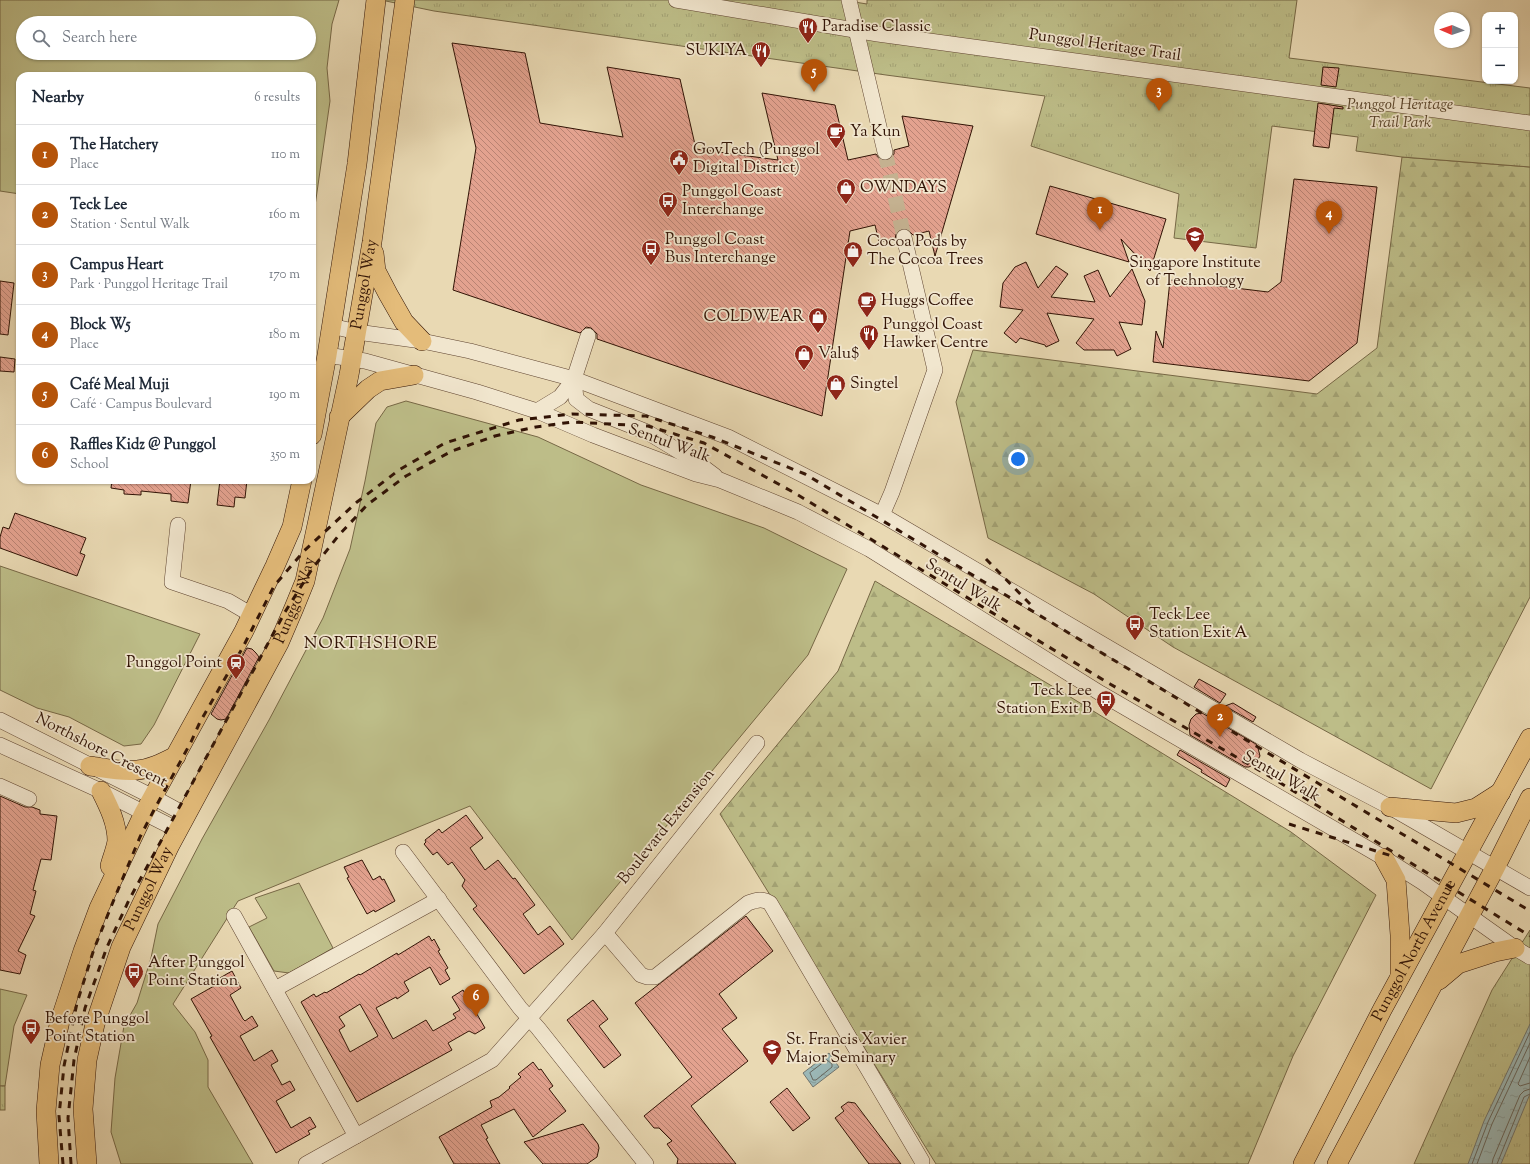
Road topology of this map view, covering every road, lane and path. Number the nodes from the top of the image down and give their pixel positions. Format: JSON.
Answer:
{"nodes":[{"id":1,"x":404,"y":0,"type":"edge"},
{"id":2,"x":676,"y":0,"type":"edge"},
{"id":3,"x":850,"y":0,"type":"edge"},
{"id":4,"x":375,"y":9,"type":"edge"},
{"id":5,"x":1530,"y":123,"type":"edge"},
{"id":6,"x":884,"y":152,"type":"tunnel mouth"},
{"id":7,"x":904,"y":236,"type":"tunnel mouth"},
{"id":8,"x":372,"y":242,"type":"junction"},
{"id":9,"x":331,"y":326,"type":"junction"},
{"id":10,"x":357,"y":332,"type":"junction"},
{"id":11,"x":588,"y":336,"type":"dead end"},
{"id":12,"x":422,"y":341,"type":"junction"},
{"id":13,"x":327,"y":356,"type":"junction"},
{"id":14,"x":352,"y":359,"type":"junction"},
{"id":15,"x":414,"y":375,"type":"junction"},
{"id":16,"x":574,"y":379,"type":"junction"},
{"id":17,"x":537,"y":411,"type":"junction"},
{"id":18,"x":316,"y":414,"type":"edge"},
{"id":19,"x":339,"y":417,"type":"junction"},
{"id":20,"x":720,"y":480,"type":"junction"},
{"id":21,"x":301,"y":484,"type":"edge"},
{"id":22,"x":882,"y":515,"type":"junction"},
{"id":23,"x":178,"y":525,"type":"dead end"},
{"id":24,"x":252,"y":614,"type":"junction"},
{"id":25,"x":0,"y":720,"type":"edge"},
{"id":26,"x":1530,"y":738,"type":"edge"},
{"id":27,"x":757,"y":743,"type":"dead end"},
{"id":28,"x":0,"y":745,"type":"edge"},
{"id":29,"x":176,"y":756,"type":"junction"},
{"id":30,"x":90,"y":766,"type":"junction"},
{"id":31,"x":0,"y":786,"type":"edge"},
{"id":32,"x":100,"y":791,"type":"junction"},
{"id":33,"x":1502,"y":791,"type":"junction"},
{"id":34,"x":153,"y":797,"type":"junction"},
{"id":35,"x":1530,"y":798,"type":"edge"},
{"id":36,"x":29,"y":799,"type":"dead end"},
{"id":37,"x":1390,"y":807,"type":"junction"},
{"id":38,"x":144,"y":813,"type":"junction"},
{"id":39,"x":182,"y":822,"type":"junction"},
{"id":40,"x":404,"y":852,"type":"dead end"},
{"id":41,"x":1468,"y":852,"type":"junction"},
{"id":42,"x":1384,"y":858,"type":"junction"},
{"id":43,"x":1495,"y":868,"type":"junction"},
{"id":44,"x":1530,"y":888,"type":"edge"},
{"id":45,"x":1444,"y":898,"type":"junction"},
{"id":46,"x":439,"y":899,"type":"junction"},
{"id":47,"x":99,"y":908,"type":"junction"},
{"id":48,"x":234,"y":916,"type":"dead end"},
{"id":49,"x":1469,"y":916,"type":"junction"},
{"id":50,"x":605,"y":933,"type":"junction"},
{"id":51,"x":1523,"y":953,"type":"edge"},
{"id":52,"x":1400,"y":979,"type":"junction"},
{"id":53,"x":1433,"y":985,"type":"junction"},
{"id":54,"x":275,"y":989,"type":"junction"},
{"id":55,"x":530,"y":1018,"type":"junction"},
{"id":56,"x":356,"y":1136,"type":"junction"},
{"id":57,"x":922,"y":1161,"type":"dead end"},
{"id":58,"x":49,"y":1164,"type":"edge"},
{"id":59,"x":87,"y":1164,"type":"edge"},
{"id":60,"x":306,"y":1164,"type":"edge"},
{"id":61,"x":646,"y":1164,"type":"edge"},
{"id":62,"x":1303,"y":1164,"type":"edge"},
{"id":63,"x":1337,"y":1164,"type":"edge"}],
"edges":[{"from":1,"to":8,"type":"main road","name":"Punggol Way"},
{"from":2,"to":5,"type":"street","name":"Punggol Heritage Trail"},
{"from":3,"to":6,"type":"street"},
{"from":4,"to":9,"type":"main road","name":"Punggol Way"},
{"from":7,"to":22,"type":"street"},
{"from":8,"to":10,"type":"main road","name":"Punggol Way"},
{"from":8,"to":12,"type":"main road"},
{"from":9,"to":10,"type":"street","name":"Sentul Walk"},
{"from":9,"to":13,"type":"main road","name":"Punggol Way"},
{"from":10,"to":12,"type":"street","name":"Sentul Walk"},
{"from":10,"to":14,"type":"main road","name":"Punggol Way"},
{"from":11,"to":16,"type":"street"},
{"from":12,"to":16,"type":"street","name":"Sentul Walk"},
{"from":13,"to":14,"type":"street","name":"Sentul Walk"},
{"from":13,"to":18,"type":"main road","name":"Punggol Way"},
{"from":14,"to":15,"type":"street","name":"Sentul Walk"},
{"from":14,"to":19,"type":"main road","name":"Punggol Way"},
{"from":15,"to":17,"type":"street","name":"Sentul Walk"},
{"from":15,"to":19,"type":"main road"},
{"from":16,"to":17,"type":"street"},
{"from":16,"to":20,"type":"street"},
{"from":16,"to":22,"type":"street","name":"Sentul Walk"},
{"from":17,"to":20,"type":"street","name":"Sentul Walk"},
{"from":19,"to":39,"type":"main road","name":"Punggol Way"},
{"from":20,"to":42,"type":"street","name":"Sentul Walk"},
{"from":21,"to":24,"type":"main road","name":"Punggol Way"},
{"from":22,"to":37,"type":"street","name":"Sentul Walk"},
{"from":23,"to":24,"type":"street"},
{"from":24,"to":29,"type":"main road","name":"Punggol Way"},
{"from":25,"to":30,"type":"street","name":"Northshore Crescent"},
{"from":26,"to":33,"type":"main road","name":"Punggol North Avenue"},
{"from":27,"to":50,"type":"street","name":"Boulevard Extension"},
{"from":28,"to":32,"type":"street"},
{"from":29,"to":30,"type":"main road"},
{"from":29,"to":34,"type":"main road","name":"Punggol Way"},
{"from":30,"to":34,"type":"street","name":"Northshore Crescent"},
{"from":31,"to":36,"type":"street"},
{"from":32,"to":38,"type":"street"},
{"from":32,"to":47,"type":"main road"},
{"from":33,"to":37,"type":"main road"},
{"from":33,"to":41,"type":"main road","name":"Punggol North Avenue"},
{"from":34,"to":38,"type":"main road","name":"Punggol Way"},
{"from":34,"to":39,"type":"street","name":"Northshore Crescent"},
{"from":35,"to":43,"type":"main road","name":"Punggol North Avenue"},
{"from":37,"to":41,"type":"street","name":"Sentul Walk"},
{"from":38,"to":39,"type":"street"},
{"from":38,"to":47,"type":"main road","name":"Punggol Way"},
{"from":39,"to":59,"type":"main road","name":"Punggol Way"},
{"from":40,"to":46,"type":"street"},
{"from":41,"to":43,"type":"street","name":"Sentul Walk"},
{"from":41,"to":45,"type":"main road","name":"Punggol North Avenue"},
{"from":42,"to":45,"type":"street","name":"Sentul Walk"},
{"from":42,"to":52,"type":"main road"},
{"from":43,"to":44,"type":"street","name":"Sentul Walk"},
{"from":43,"to":49,"type":"main road","name":"Punggol North Avenue"},
{"from":45,"to":49,"type":"street","name":"Sentul Walk"},
{"from":45,"to":52,"type":"main road","name":"Punggol North Avenue"},
{"from":46,"to":54,"type":"street"},
{"from":46,"to":55,"type":"street"},
{"from":47,"to":58,"type":"main road","name":"Punggol Way"},
{"from":48,"to":54,"type":"street"},
{"from":49,"to":51,"type":"street","name":"Sentul Walk"},
{"from":49,"to":53,"type":"main road","name":"Punggol North Avenue"},
{"from":50,"to":55,"type":"street","name":"Boulevard Extension"},
{"from":50,"to":57,"type":"street"},
{"from":51,"to":53,"type":"main road"},
{"from":52,"to":62,"type":"main road","name":"Punggol North Avenue"},
{"from":53,"to":63,"type":"main road","name":"Punggol North Avenue"},
{"from":54,"to":56,"type":"street"},
{"from":55,"to":56,"type":"street","name":"Boulevard Extension"},
{"from":55,"to":61,"type":"street"},
{"from":56,"to":60,"type":"street","name":"Boulevard Extension"}]}
